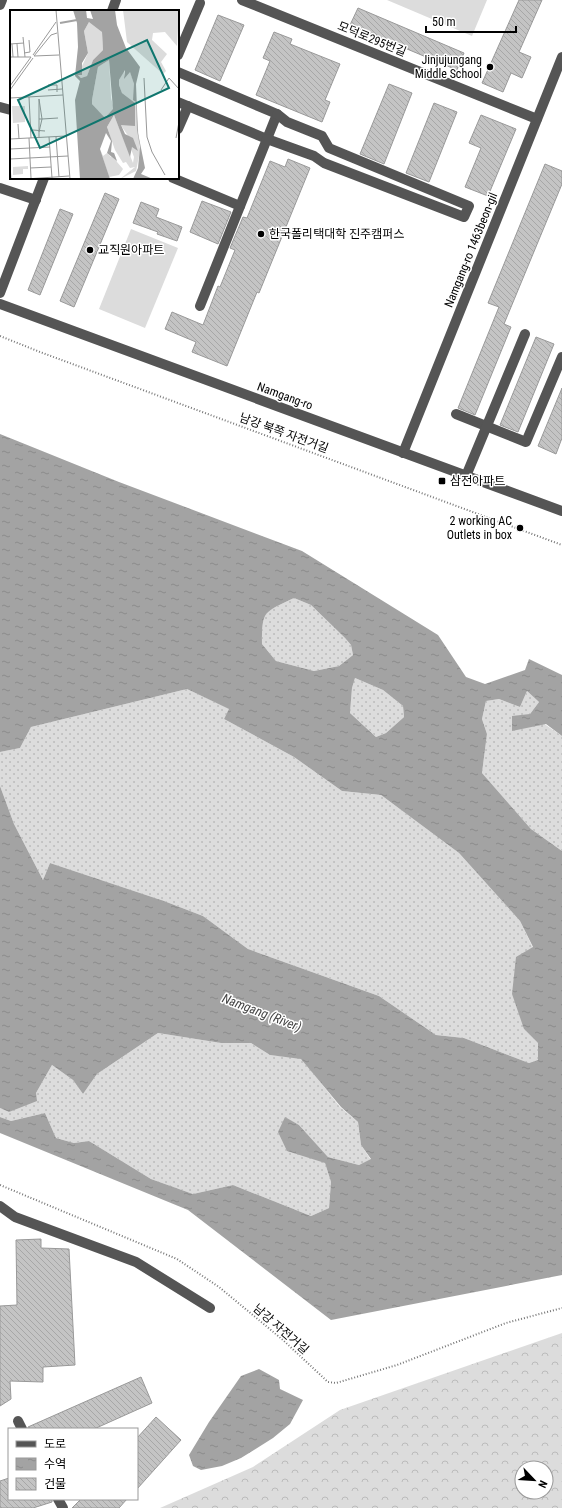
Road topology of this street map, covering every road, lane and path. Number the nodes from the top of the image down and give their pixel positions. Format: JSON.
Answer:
{"nodes":[{"id":1,"x":2,"y":0,"type":"edge"},
{"id":2,"x":116,"y":0,"type":"edge"},
{"id":3,"x":242,"y":0,"type":"edge"},
{"id":4,"x":200,"y":3,"type":"dead end"},
{"id":5,"x":0,"y":4,"type":"edge"},
{"id":6,"x":112,"y":10,"type":"edge"},
{"id":7,"x":179,"y":53,"type":"edge"},
{"id":8,"x":562,"y":57,"type":"edge"},
{"id":9,"x":179,"y":72,"type":"edge"},
{"id":10,"x":179,"y":102,"type":"edge"},
{"id":11,"x":188,"y":106,"type":"junction"},
{"id":12,"x":0,"y":107,"type":"edge"},
{"id":13,"x":10,"y":110,"type":"edge"},
{"id":14,"x":277,"y":114,"type":"junction"},
{"id":15,"x":537,"y":120,"type":"junction"},
{"id":16,"x":179,"y":127,"type":"edge"},
{"id":17,"x":267,"y":139,"type":"junction"},
{"id":18,"x":44,"y":179,"type":"edge"},
{"id":19,"x":175,"y":179,"type":"edge"},
{"id":20,"x":0,"y":188,"type":"edge"},
{"id":21,"x":36,"y":200,"type":"junction"},
{"id":22,"x":240,"y":206,"type":"junction"},
{"id":23,"x":0,"y":293,"type":"edge"},
{"id":24,"x":0,"y":304,"type":"edge"},
{"id":25,"x":200,"y":306,"type":"dead end"},
{"id":26,"x":525,"y":334,"type":"dead end"},
{"id":27,"x":0,"y":336,"type":"edge"},
{"id":28,"x":562,"y":357,"type":"edge"},
{"id":29,"x":456,"y":414,"type":"dead end"},
{"id":30,"x":486,"y":426,"type":"junction"},
{"id":31,"x":403,"y":452,"type":"junction"},
{"id":32,"x":466,"y":476,"type":"junction"},
{"id":33,"x":562,"y":511,"type":"edge"},
{"id":34,"x":562,"y":545,"type":"edge"},
{"id":35,"x":0,"y":1185,"type":"edge"},
{"id":36,"x":0,"y":1206,"type":"edge"},
{"id":37,"x":210,"y":1308,"type":"dead end"},
{"id":38,"x":562,"y":1308,"type":"edge"}],
"edges":[{"from":1,"to":5,"type":"street"},
{"from":2,"to":6,"type":"street"},
{"from":3,"to":15,"type":"street","name":"모덕로295번길"},
{"from":4,"to":7,"type":"street"},
{"from":8,"to":15,"type":"street","name":"Namgang-ro 1463beon-gil"},
{"from":9,"to":14,"type":"street"},
{"from":10,"to":11,"type":"street"},
{"from":11,"to":16,"type":"street"},
{"from":11,"to":17,"type":"street"},
{"from":12,"to":13,"type":"street"},
{"from":14,"to":17,"type":"street"},
{"from":14,"to":17,"type":"street"},
{"from":15,"to":31,"type":"street","name":"Namgang-ro 1463beon-gil"},
{"from":17,"to":22,"type":"street"},
{"from":18,"to":21,"type":"street"},
{"from":19,"to":22,"type":"street"},
{"from":20,"to":21,"type":"street"},
{"from":21,"to":23,"type":"street"},
{"from":22,"to":25,"type":"street"},
{"from":24,"to":31,"type":"street","name":"Namgang-ro"},
{"from":26,"to":30,"type":"street"},
{"from":27,"to":34,"type":"path","name":"남강 북쪽 자전거길"},
{"from":28,"to":30,"type":"street"},
{"from":29,"to":30,"type":"street"},
{"from":30,"to":32,"type":"street"},
{"from":31,"to":32,"type":"street","name":"Namgang-ro"},
{"from":32,"to":33,"type":"street","name":"Namgang-ro"},
{"from":35,"to":38,"type":"path","name":"남강 자전거길"},
{"from":36,"to":37,"type":"street"}]}
